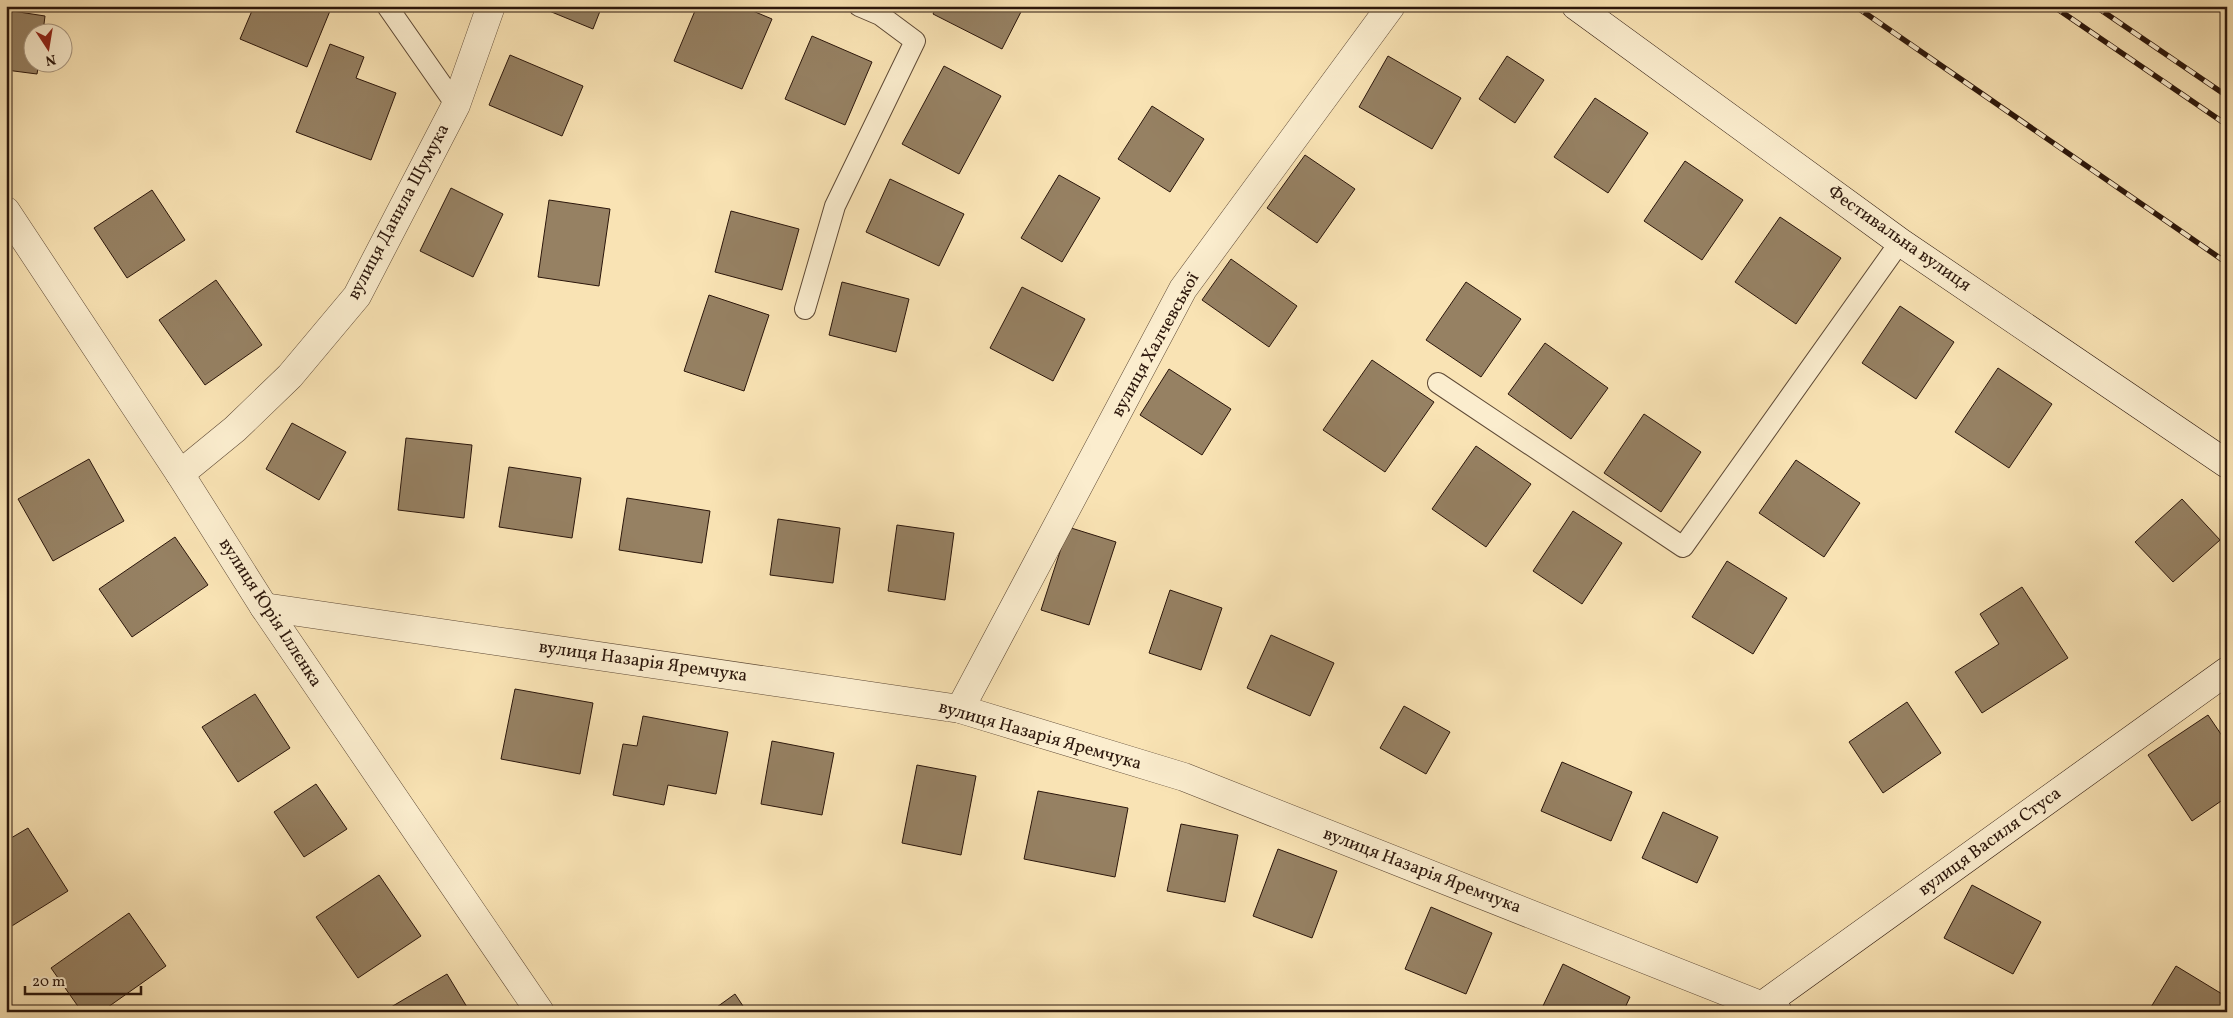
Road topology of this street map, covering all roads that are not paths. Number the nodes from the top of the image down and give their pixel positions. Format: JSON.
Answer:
{"nodes":[{"id":1,"x":387,"y":6,"type":"edge"},
{"id":2,"x":491,"y":6,"type":"edge"},
{"id":3,"x":859,"y":6,"type":"edge"},
{"id":4,"x":1391,"y":6,"type":"edge"},
{"id":5,"x":1576,"y":6,"type":"edge"},
{"id":6,"x":882,"y":10,"type":"edge"},
{"id":7,"x":456,"y":105,"type":"junction"},
{"id":8,"x":6,"y":212,"type":"edge"},
{"id":9,"x":1900,"y":242,"type":"junction"},
{"id":10,"x":805,"y":309,"type":"dead end"},
{"id":11,"x":1438,"y":383,"type":"dead end"},
{"id":12,"x":2227,"y":464,"type":"edge"},
{"id":13,"x":180,"y":474,"type":"junction"},
{"id":14,"x":264,"y":607,"type":"junction"},
{"id":15,"x":2227,"y":671,"type":"edge"},
{"id":16,"x":960,"y":709,"type":"junction"},
{"id":17,"x":1764,"y":1010,"type":"edge"},
{"id":18,"x":540,"y":1012,"type":"edge"}],
"edges":[{"from":1,"to":7,"type":"lane"},
{"from":2,"to":7,"type":"street","name":"вулиця Данила Шумука"},
{"from":3,"to":6,"type":"lane"},
{"from":4,"to":16,"type":"street","name":"вулиця Халчевської"},
{"from":5,"to":9,"type":"street","name":"Фестивальна вулиця"},
{"from":6,"to":10,"type":"lane"},
{"from":7,"to":13,"type":"street","name":"вулиця Данила Шумука"},
{"from":8,"to":13,"type":"street","name":"вулиця Юрія Іллєнка"},
{"from":9,"to":11,"type":"lane"},
{"from":9,"to":12,"type":"street","name":"Фестивальна вулиця"},
{"from":13,"to":14,"type":"street","name":"вулиця Юрія Іллєнка"},
{"from":14,"to":16,"type":"street","name":"вулиця Назарія Яремчука"},
{"from":14,"to":18,"type":"street","name":"вулиця Юрія Іллєнка"},
{"from":15,"to":17,"type":"street","name":"вулиця Василя Стуса"},
{"from":16,"to":17,"type":"street","name":"вулиця Назарія Яремчука"}]}
